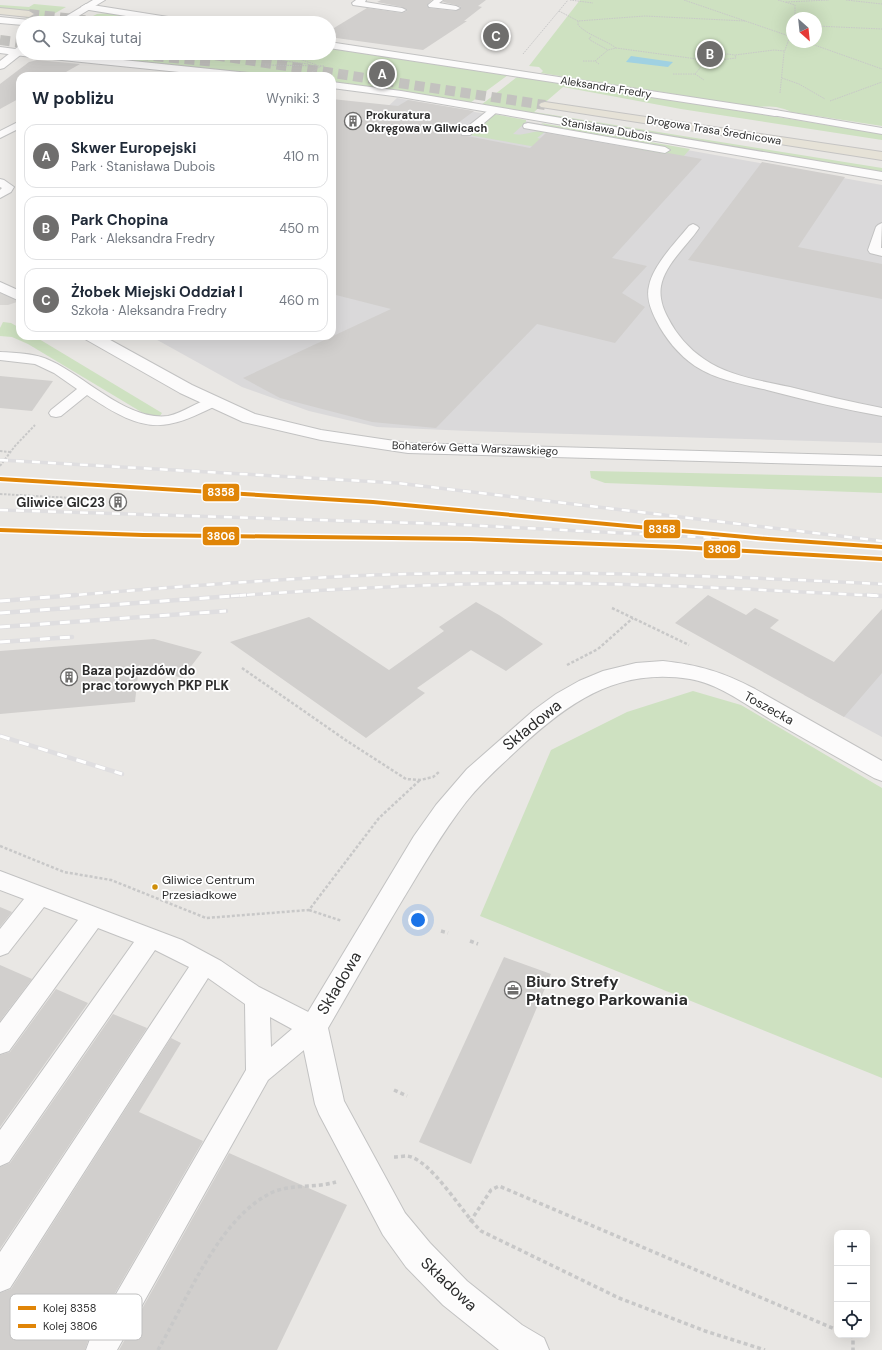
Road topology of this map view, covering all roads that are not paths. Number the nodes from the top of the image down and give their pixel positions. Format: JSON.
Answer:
{"nodes":[{"id":1,"x":100,"y":0,"type":"edge"},
{"id":2,"x":362,"y":0,"type":"edge"},
{"id":3,"x":439,"y":0,"type":"edge"},
{"id":4,"x":86,"y":7,"type":"junction"},
{"id":5,"x":456,"y":8,"type":"dead end"},
{"id":6,"x":402,"y":10,"type":"dead end"},
{"id":7,"x":0,"y":11,"type":"edge"},
{"id":8,"x":18,"y":16,"type":"tunnel mouth"},
{"id":9,"x":71,"y":16,"type":"edge"},
{"id":10,"x":143,"y":16,"type":"edge"},
{"id":11,"x":0,"y":20,"type":"edge"},
{"id":12,"x":16,"y":25,"type":"tunnel mouth"},
{"id":13,"x":336,"y":46,"type":"edge"},
{"id":14,"x":0,"y":50,"type":"edge"},
{"id":15,"x":16,"y":51,"type":"edge"},
{"id":16,"x":16,"y":55,"type":"edge"},
{"id":17,"x":104,"y":60,"type":"edge"},
{"id":18,"x":0,"y":66,"type":"edge"},
{"id":19,"x":213,"y":72,"type":"edge"},
{"id":20,"x":336,"y":86,"type":"edge"},
{"id":21,"x":545,"y":105,"type":"tunnel mouth"},
{"id":22,"x":494,"y":110,"type":"junction"},
{"id":23,"x":775,"y":113,"type":"joint"},
{"id":24,"x":689,"y":115,"type":"dead end"},
{"id":25,"x":539,"y":117,"type":"junction"},
{"id":26,"x":16,"y":126,"type":"edge"},
{"id":27,"x":882,"y":131,"type":"edge"},
{"id":28,"x":466,"y":133,"type":"dead end"},
{"id":29,"x":0,"y":135,"type":"edge"},
{"id":30,"x":882,"y":146,"type":"edge"},
{"id":31,"x":665,"y":150,"type":"dead end"},
{"id":32,"x":882,"y":156,"type":"edge"},
{"id":33,"x":882,"y":176,"type":"edge"},
{"id":34,"x":0,"y":182,"type":"edge"},
{"id":35,"x":0,"y":195,"type":"edge"},
{"id":36,"x":882,"y":227,"type":"edge"},
{"id":37,"x":694,"y":228,"type":"dead end"},
{"id":38,"x":882,"y":252,"type":"edge"},
{"id":39,"x":0,"y":286,"type":"edge"},
{"id":40,"x":16,"y":295,"type":"edge"},
{"id":41,"x":97,"y":340,"type":"edge"},
{"id":42,"x":0,"y":356,"type":"edge"},
{"id":43,"x":87,"y":388,"type":"junction"},
{"id":44,"x":213,"y":402,"type":"junction"},
{"id":45,"x":882,"y":412,"type":"edge"},
{"id":46,"x":56,"y":414,"type":"road end"},
{"id":47,"x":882,"y":460,"type":"edge"},
{"id":48,"x":647,"y":670,"type":"joint"},
{"id":49,"x":882,"y":772,"type":"edge"},
{"id":50,"x":0,"y":880,"type":"edge"},
{"id":51,"x":40,"y":895,"type":"junction"},
{"id":52,"x":94,"y":916,"type":"junction"},
{"id":53,"x":151,"y":937,"type":"junction"},
{"id":54,"x":0,"y":946,"type":"edge"},
{"id":55,"x":204,"y":963,"type":"junction"},
{"id":56,"x":257,"y":998,"type":"junction"},
{"id":57,"x":313,"y":1027,"type":"junction"},
{"id":58,"x":0,"y":1043,"type":"edge"},
{"id":59,"x":259,"y":1072,"type":"junction"},
{"id":60,"x":0,"y":1153,"type":"edge"},
{"id":61,"x":0,"y":1278,"type":"edge"},
{"id":62,"x":132,"y":1294,"type":"edge"},
{"id":63,"x":106,"y":1340,"type":"edge"},
{"id":64,"x":100,"y":1350,"type":"edge"},
{"id":65,"x":532,"y":1350,"type":"edge"}],
"edges":[{"from":1,"to":4,"type":"street"},
{"from":2,"to":6,"type":"lane"},
{"from":3,"to":5,"type":"lane"},
{"from":4,"to":9,"type":"street"},
{"from":4,"to":10,"type":"street"},
{"from":7,"to":8,"type":"main road"},
{"from":11,"to":12,"type":"lane"},
{"from":13,"to":23,"type":"street","name":"Aleksandra Fredry"},
{"from":14,"to":15,"type":"street"},
{"from":16,"to":18,"type":"street"},
{"from":17,"to":19,"type":"street"},
{"from":20,"to":22,"type":"street","name":"Stanisława Dubois"},
{"from":21,"to":32,"type":"main road","name":"Drogowa Trasa Średnicowa"},
{"from":22,"to":25,"type":"street","name":"Stanisława Dubois"},
{"from":22,"to":28,"type":"lane"},
{"from":23,"to":27,"type":"lane","name":"Aleksandra Fredry"},
{"from":24,"to":30,"type":"main road","name":"Drogowa Trasa Średnicowa"},
{"from":25,"to":31,"type":"lane"},
{"from":25,"to":33,"type":"street","name":"Stanisława Dubois"},
{"from":26,"to":29,"type":"lane"},
{"from":34,"to":35,"type":"lane"},
{"from":36,"to":38,"type":"lane"},
{"from":37,"to":45,"type":"lane"},
{"from":39,"to":40,"type":"street"},
{"from":41,"to":44,"type":"street","name":"Bohaterów Getta Warszawskiego"},
{"from":42,"to":43,"type":"lane"},
{"from":43,"to":44,"type":"lane"},
{"from":43,"to":46,"type":"lane"},
{"from":44,"to":47,"type":"street","name":"Bohaterów Getta Warszawskiego"},
{"from":48,"to":49,"type":"street","name":"Toszecka"},
{"from":48,"to":57,"type":"street","name":"Składowa"},
{"from":50,"to":51,"type":"lane"},
{"from":51,"to":52,"type":"lane"},
{"from":51,"to":54,"type":"lane"},
{"from":52,"to":53,"type":"lane"},
{"from":52,"to":58,"type":"lane"},
{"from":53,"to":55,"type":"lane"},
{"from":53,"to":60,"type":"lane"},
{"from":55,"to":56,"type":"lane"},
{"from":55,"to":61,"type":"lane"},
{"from":56,"to":57,"type":"lane"},
{"from":56,"to":59,"type":"lane"},
{"from":57,"to":59,"type":"lane"},
{"from":57,"to":65,"type":"street","name":"Składowa"},
{"from":59,"to":62,"type":"lane"},
{"from":63,"to":64,"type":"lane"}]}
